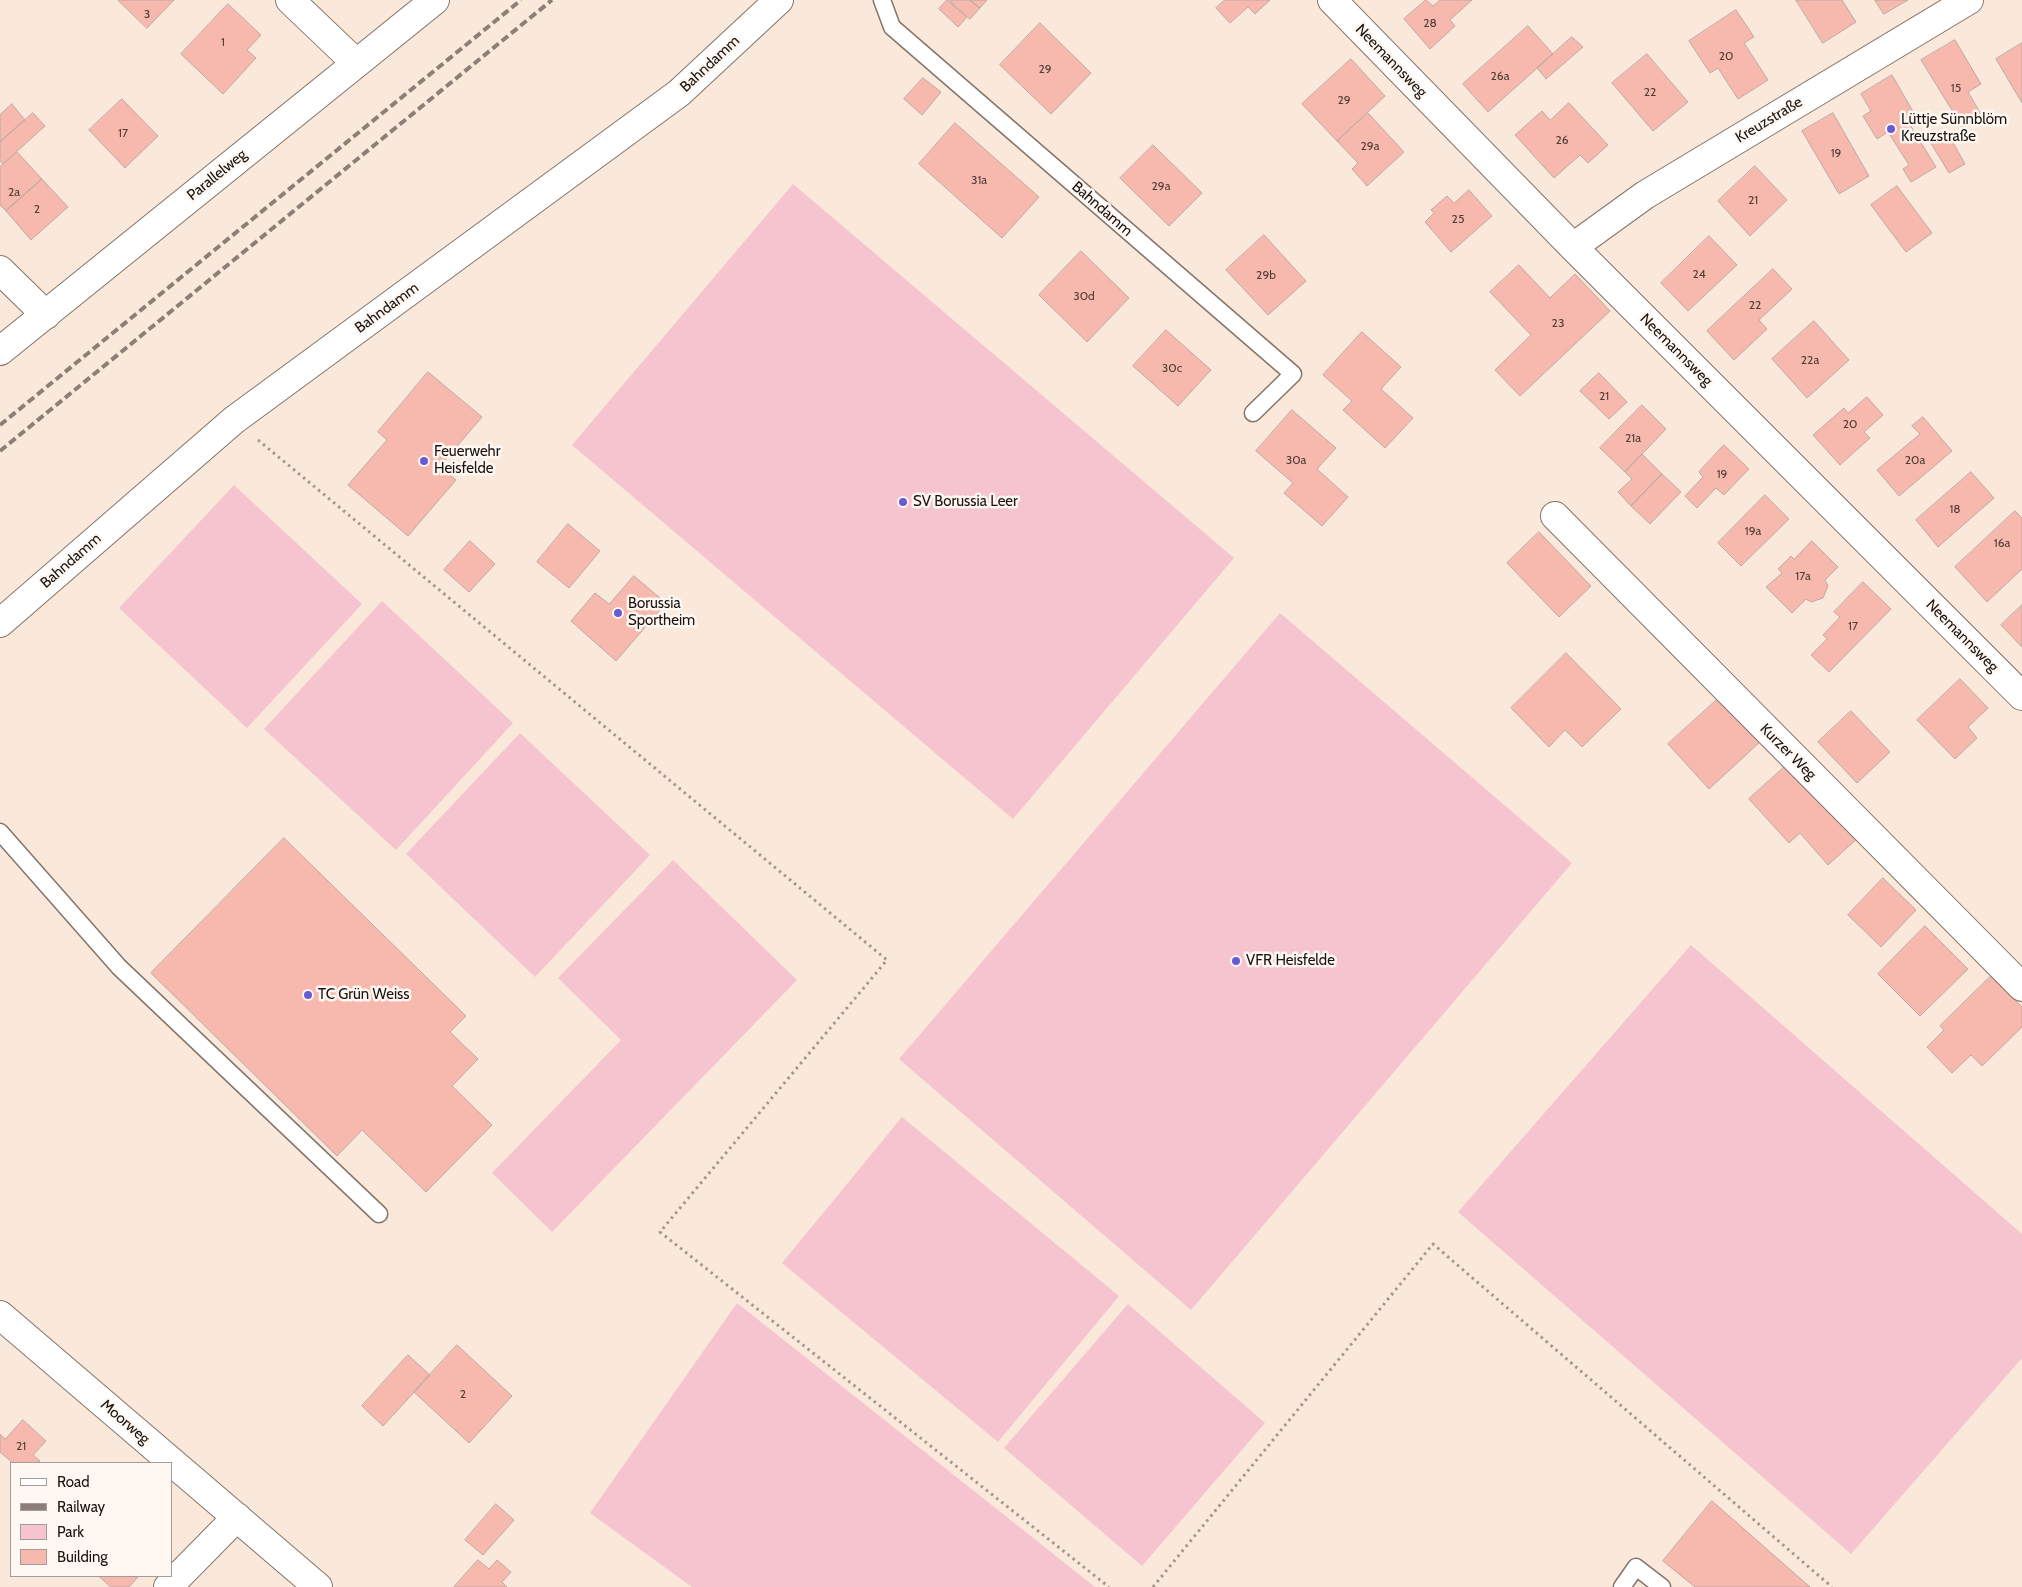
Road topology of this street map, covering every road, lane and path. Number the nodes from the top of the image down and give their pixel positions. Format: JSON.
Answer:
{"nodes":[{"id":1,"x":290,"y":0,"type":"edge"},
{"id":2,"x":435,"y":0,"type":"edge"},
{"id":3,"x":779,"y":0,"type":"edge"},
{"id":4,"x":882,"y":0,"type":"edge"},
{"id":5,"x":1332,"y":0,"type":"edge"},
{"id":6,"x":1969,"y":0,"type":"edge"},
{"id":7,"x":356,"y":63,"type":"junction"},
{"id":8,"x":1573,"y":247,"type":"junction"},
{"id":9,"x":0,"y":270,"type":"edge"},
{"id":10,"x":46,"y":315,"type":"junction"},
{"id":11,"x":0,"y":352,"type":"edge"},
{"id":12,"x":1253,"y":413,"type":"dead end"},
{"id":13,"x":234,"y":420,"type":"junction"},
{"id":14,"x":1555,"y":516,"type":"dead end"},
{"id":15,"x":0,"y":623,"type":"edge"},
{"id":16,"x":2022,"y":696,"type":"edge"},
{"id":17,"x":0,"y":832,"type":"edge"},
{"id":18,"x":2022,"y":987,"type":"edge"},
{"id":19,"x":379,"y":1214,"type":"dead end"},
{"id":20,"x":0,"y":1315,"type":"edge"},
{"id":21,"x":172,"y":1462,"type":"edge"},
{"id":22,"x":172,"y":1462,"type":"edge"},
{"id":23,"x":237,"y":1518,"type":"junction"},
{"id":24,"x":168,"y":1587,"type":"edge"},
{"id":25,"x":318,"y":1587,"type":"edge"},
{"id":26,"x":1110,"y":1587,"type":"edge"},
{"id":27,"x":1153,"y":1587,"type":"edge"},
{"id":28,"x":1622,"y":1587,"type":"edge"},
{"id":29,"x":1662,"y":1587,"type":"edge"},
{"id":30,"x":1832,"y":1587,"type":"edge"}],
"edges":[{"from":1,"to":7,"type":"street"},
{"from":2,"to":7,"type":"street","name":"Parallelweg"},
{"from":3,"to":13,"type":"street","name":"Bahndamm"},
{"from":4,"to":12,"type":"lane","name":"Bahndamm"},
{"from":5,"to":8,"type":"street","name":"Neemannsweg"},
{"from":6,"to":8,"type":"street","name":"Kreuzstraße"},
{"from":7,"to":10,"type":"street","name":"Parallelweg"},
{"from":8,"to":16,"type":"street","name":"Neemannsweg"},
{"from":9,"to":10,"type":"street"},
{"from":10,"to":11,"type":"street","name":"Parallelweg"},
{"from":13,"to":15,"type":"street","name":"Bahndamm"},
{"from":13,"to":26,"type":"path"},
{"from":14,"to":18,"type":"street","name":"Kurzer Weg"},
{"from":17,"to":19,"type":"lane"},
{"from":20,"to":21,"type":"street","name":"Moorweg"},
{"from":22,"to":23,"type":"street","name":"Moorweg"},
{"from":23,"to":24,"type":"street"},
{"from":23,"to":25,"type":"street","name":"Moorweg"},
{"from":27,"to":30,"type":"path"},
{"from":28,"to":29,"type":"lane"}]}
